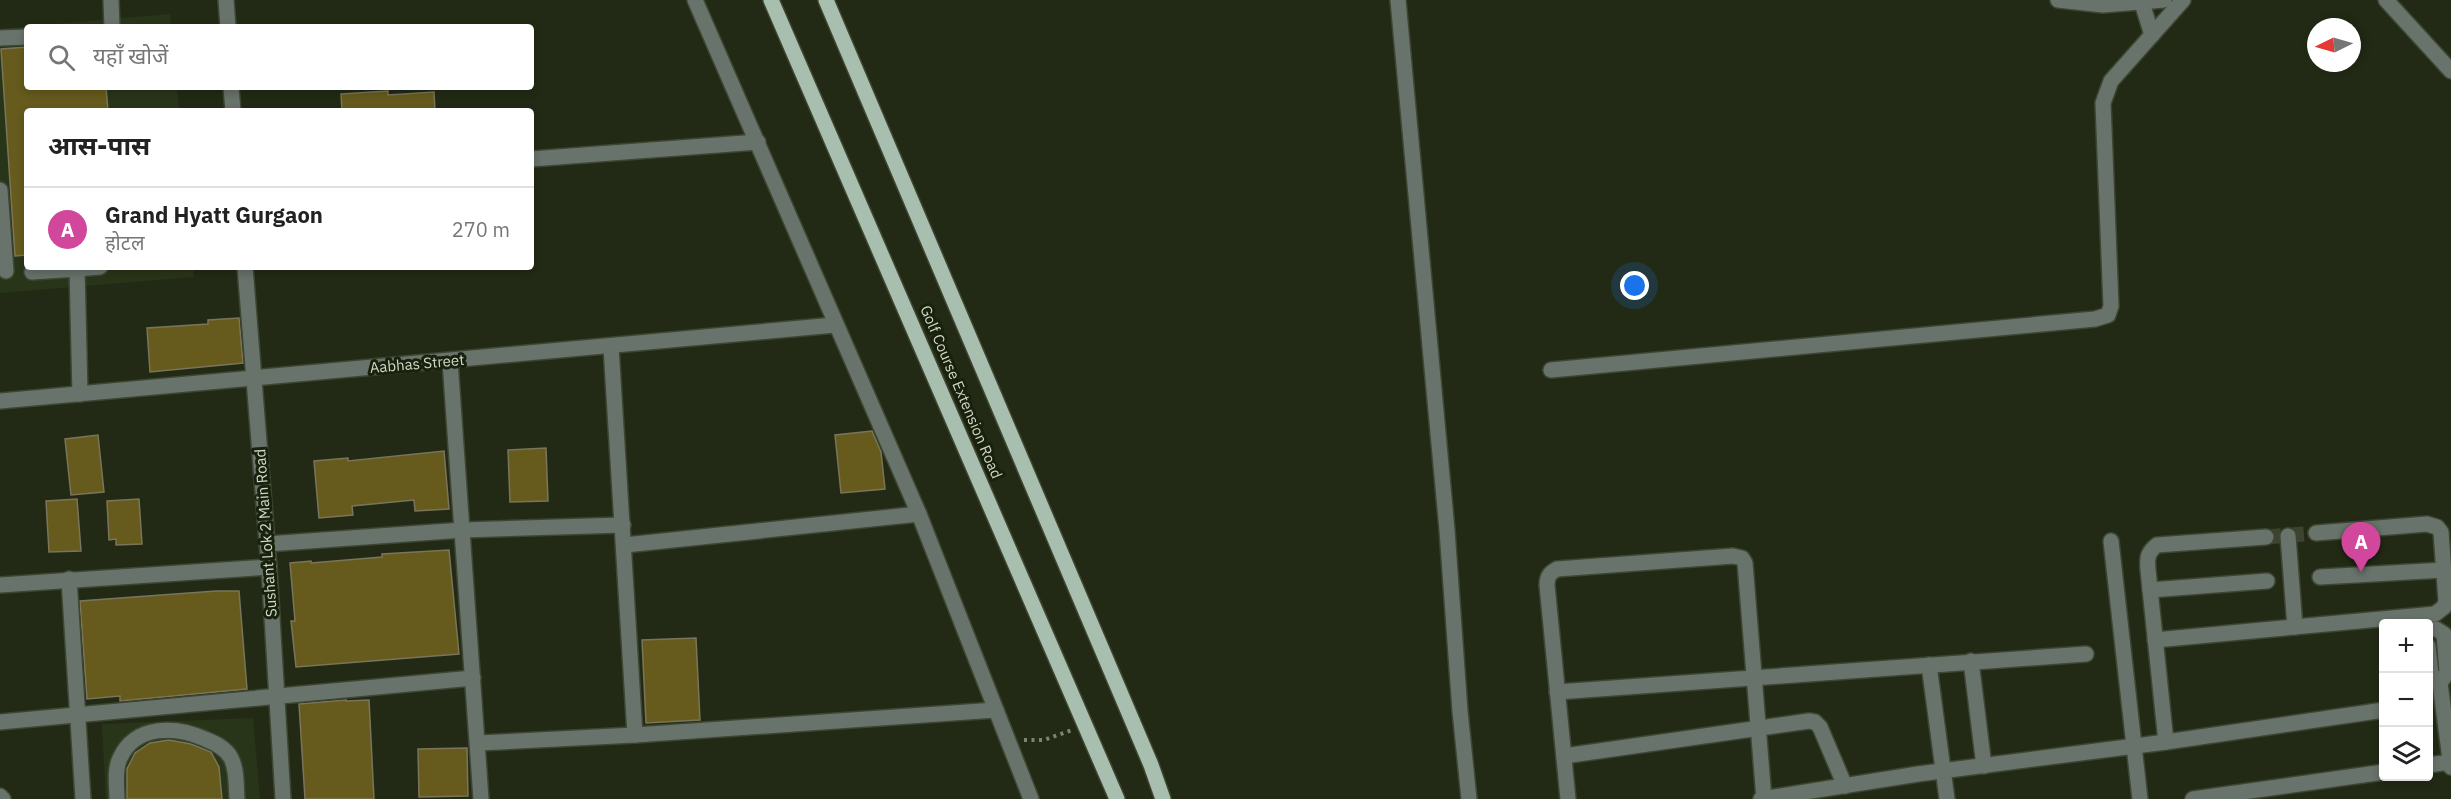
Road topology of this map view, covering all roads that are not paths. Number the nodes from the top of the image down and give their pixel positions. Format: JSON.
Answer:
{"nodes":[{"id":1,"x":111,"y":0,"type":"edge"},
{"id":2,"x":226,"y":0,"type":"edge"},
{"id":3,"x":695,"y":0,"type":"edge"},
{"id":4,"x":771,"y":0,"type":"edge"},
{"id":5,"x":826,"y":0,"type":"edge"},
{"id":6,"x":1398,"y":0,"type":"edge"},
{"id":7,"x":2058,"y":0,"type":"edge"},
{"id":8,"x":2164,"y":0,"type":"edge"},
{"id":9,"x":2183,"y":0,"type":"edge"},
{"id":10,"x":2386,"y":0,"type":"edge"},
{"id":11,"x":2115,"y":2,"type":"edge"},
{"id":12,"x":2142,"y":3,"type":"junction"},
{"id":13,"x":112,"y":24,"type":"edge"},
{"id":14,"x":228,"y":24,"type":"edge"},
{"id":15,"x":2152,"y":35,"type":"junction"},
{"id":16,"x":24,"y":37,"type":"edge"},
{"id":17,"x":0,"y":38,"type":"edge"},
{"id":18,"x":2451,"y":71,"type":"edge"},
{"id":19,"x":231,"y":90,"type":"edge"},
{"id":20,"x":233,"y":108,"type":"edge"},
{"id":21,"x":758,"y":142,"type":"junction"},
{"id":22,"x":534,"y":159,"type":"edge"},
{"id":23,"x":0,"y":190,"type":"edge"},
{"id":24,"x":54,"y":270,"type":"edge"},
{"id":25,"x":77,"y":270,"type":"edge"},
{"id":26,"x":245,"y":270,"type":"edge"},
{"id":27,"x":6,"y":271,"type":"dead end"},
{"id":28,"x":32,"y":272,"type":"dead end"},
{"id":29,"x":835,"y":325,"type":"junction"},
{"id":30,"x":611,"y":347,"type":"junction"},
{"id":31,"x":450,"y":361,"type":"junction"},
{"id":32,"x":1551,"y":370,"type":"dead end"},
{"id":33,"x":254,"y":377,"type":"junction"},
{"id":34,"x":81,"y":394,"type":"junction"},
{"id":35,"x":0,"y":401,"type":"edge"},
{"id":36,"x":919,"y":514,"type":"junction"},
{"id":37,"x":623,"y":525,"type":"junction"},
{"id":38,"x":463,"y":530,"type":"junction"},
{"id":39,"x":2316,"y":533,"type":"tunnel mouth"},
{"id":40,"x":2288,"y":536,"type":"dead end"},
{"id":41,"x":2266,"y":537,"type":"tunnel mouth"},
{"id":42,"x":2111,"y":541,"type":"dead end"},
{"id":43,"x":267,"y":544,"type":"junction"},
{"id":44,"x":624,"y":545,"type":"junction"},
{"id":45,"x":269,"y":567,"type":"junction"},
{"id":46,"x":2444,"y":570,"type":"junction"},
{"id":47,"x":2320,"y":577,"type":"dead end"},
{"id":48,"x":69,"y":579,"type":"junction"},
{"id":49,"x":2267,"y":581,"type":"dead end"},
{"id":50,"x":0,"y":585,"type":"edge"},
{"id":51,"x":2150,"y":590,"type":"junction"},
{"id":52,"x":2295,"y":627,"type":"junction"},
{"id":53,"x":2379,"y":627,"type":"edge"},
{"id":54,"x":2433,"y":627,"type":"edge"},
{"id":55,"x":2156,"y":640,"type":"junction"},
{"id":56,"x":2086,"y":654,"type":"dead end"},
{"id":57,"x":1971,"y":661,"type":"junction"},
{"id":58,"x":1929,"y":665,"type":"junction"},
{"id":59,"x":2431,"y":673,"type":"edge"},
{"id":60,"x":1755,"y":676,"type":"junction"},
{"id":61,"x":473,"y":678,"type":"junction"},
{"id":62,"x":2440,"y":683,"type":"junction"},
{"id":63,"x":1557,"y":692,"type":"junction"},
{"id":64,"x":277,"y":695,"type":"junction"},
{"id":65,"x":2441,"y":702,"type":"edge"},
{"id":66,"x":996,"y":710,"type":"junction"},
{"id":67,"x":2379,"y":711,"type":"edge"},
{"id":68,"x":79,"y":714,"type":"junction"},
{"id":69,"x":0,"y":722,"type":"edge"},
{"id":70,"x":1758,"y":728,"type":"junction"},
{"id":71,"x":635,"y":735,"type":"junction"},
{"id":72,"x":2166,"y":742,"type":"junction"},
{"id":73,"x":479,"y":743,"type":"junction"},
{"id":74,"x":2134,"y":745,"type":"junction"},
{"id":75,"x":1564,"y":756,"type":"junction"},
{"id":76,"x":2451,"y":762,"type":"edge"},
{"id":77,"x":2433,"y":764,"type":"edge"},
{"id":78,"x":1984,"y":766,"type":"junction"},
{"id":79,"x":2451,"y":767,"type":"edge"},
{"id":80,"x":1942,"y":771,"type":"junction"},
{"id":81,"x":2379,"y":773,"type":"edge"},
{"id":82,"x":1845,"y":786,"type":"junction"},
{"id":83,"x":83,"y":799,"type":"edge"},
{"id":84,"x":117,"y":799,"type":"edge"},
{"id":85,"x":237,"y":799,"type":"edge"},
{"id":86,"x":283,"y":799,"type":"edge"},
{"id":87,"x":481,"y":799,"type":"edge"},
{"id":88,"x":1031,"y":799,"type":"edge"},
{"id":89,"x":1117,"y":799,"type":"edge"},
{"id":90,"x":1163,"y":799,"type":"edge"},
{"id":91,"x":1469,"y":799,"type":"edge"},
{"id":92,"x":1568,"y":799,"type":"edge"},
{"id":93,"x":1763,"y":799,"type":"edge"},
{"id":94,"x":1947,"y":799,"type":"edge"},
{"id":95,"x":2140,"y":799,"type":"edge"},
{"id":96,"x":2193,"y":799,"type":"edge"}],
"edges":[{"from":1,"to":13,"type":"street"},
{"from":2,"to":14,"type":"street"},
{"from":3,"to":21,"type":"street"},
{"from":4,"to":89,"type":"main road","name":"Golf Course Extension Road"},
{"from":5,"to":90,"type":"main road","name":"Golf Course Extension Road"},
{"from":6,"to":91,"type":"street"},
{"from":7,"to":11,"type":"street"},
{"from":8,"to":12,"type":"street"},
{"from":9,"to":15,"type":"street"},
{"from":10,"to":18,"type":"street"},
{"from":11,"to":12,"type":"street"},
{"from":12,"to":15,"type":"street"},
{"from":15,"to":32,"type":"street"},
{"from":16,"to":17,"type":"street"},
{"from":19,"to":20,"type":"street"},
{"from":21,"to":22,"type":"street"},
{"from":21,"to":29,"type":"street"},
{"from":23,"to":27,"type":"street"},
{"from":24,"to":28,"type":"street"},
{"from":25,"to":34,"type":"street"},
{"from":26,"to":33,"type":"street","name":"Sushant Lok 2 Main Road"},
{"from":29,"to":30,"type":"street","name":"Aabhas Street"},
{"from":29,"to":36,"type":"street"},
{"from":30,"to":31,"type":"street","name":"Aabhas Street"},
{"from":30,"to":37,"type":"street"},
{"from":31,"to":33,"type":"street","name":"Aabhas Street"},
{"from":31,"to":38,"type":"street"},
{"from":33,"to":34,"type":"street","name":"Aabhas Street"},
{"from":33,"to":43,"type":"street","name":"Sushant Lok 2 Main Road"},
{"from":34,"to":35,"type":"street","name":"Aabhas Street"},
{"from":36,"to":44,"type":"street"},
{"from":36,"to":66,"type":"street"},
{"from":37,"to":38,"type":"street"},
{"from":37,"to":44,"type":"street"},
{"from":38,"to":43,"type":"street"},
{"from":38,"to":61,"type":"street"},
{"from":39,"to":46,"type":"street"},
{"from":40,"to":52,"type":"street"},
{"from":41,"to":51,"type":"street"},
{"from":42,"to":74,"type":"street"},
{"from":43,"to":45,"type":"street","name":"Sushant Lok 2 Main Road"},
{"from":44,"to":71,"type":"street"},
{"from":45,"to":48,"type":"street"},
{"from":45,"to":64,"type":"street","name":"Sushant Lok 2 Main Road"},
{"from":46,"to":47,"type":"street"},
{"from":46,"to":54,"type":"street"},
{"from":48,"to":50,"type":"street"},
{"from":48,"to":68,"type":"street"},
{"from":49,"to":51,"type":"street"},
{"from":51,"to":55,"type":"street"},
{"from":52,"to":53,"type":"street"},
{"from":52,"to":55,"type":"street"},
{"from":54,"to":62,"type":"street"},
{"from":55,"to":72,"type":"street"},
{"from":56,"to":57,"type":"street"},
{"from":57,"to":58,"type":"street"},
{"from":57,"to":78,"type":"street"},
{"from":58,"to":60,"type":"street"},
{"from":58,"to":80,"type":"street"},
{"from":59,"to":62,"type":"street"},
{"from":60,"to":63,"type":"street"},
{"from":60,"to":63,"type":"street"},
{"from":60,"to":70,"type":"street"},
{"from":61,"to":64,"type":"street"},
{"from":61,"to":73,"type":"street"},
{"from":62,"to":65,"type":"street"},
{"from":63,"to":75,"type":"street"},
{"from":64,"to":68,"type":"street"},
{"from":64,"to":86,"type":"street","name":"Sushant Lok 2 Main Road"},
{"from":65,"to":76,"type":"street"},
{"from":66,"to":71,"type":"street"},
{"from":66,"to":88,"type":"street"},
{"from":67,"to":72,"type":"street"},
{"from":68,"to":69,"type":"street"},
{"from":68,"to":83,"type":"street"},
{"from":70,"to":75,"type":"street"},
{"from":70,"to":82,"type":"street"},
{"from":70,"to":93,"type":"street"},
{"from":71,"to":73,"type":"street"},
{"from":72,"to":74,"type":"street"},
{"from":73,"to":87,"type":"street"},
{"from":74,"to":78,"type":"street"},
{"from":74,"to":95,"type":"street"},
{"from":75,"to":92,"type":"street"},
{"from":76,"to":77,"type":"street"},
{"from":76,"to":79,"type":"street"},
{"from":78,"to":80,"type":"street"},
{"from":80,"to":82,"type":"street"},
{"from":80,"to":94,"type":"street"},
{"from":81,"to":96,"type":"street"},
{"from":82,"to":93,"type":"street"},
{"from":84,"to":85,"type":"street"}]}
